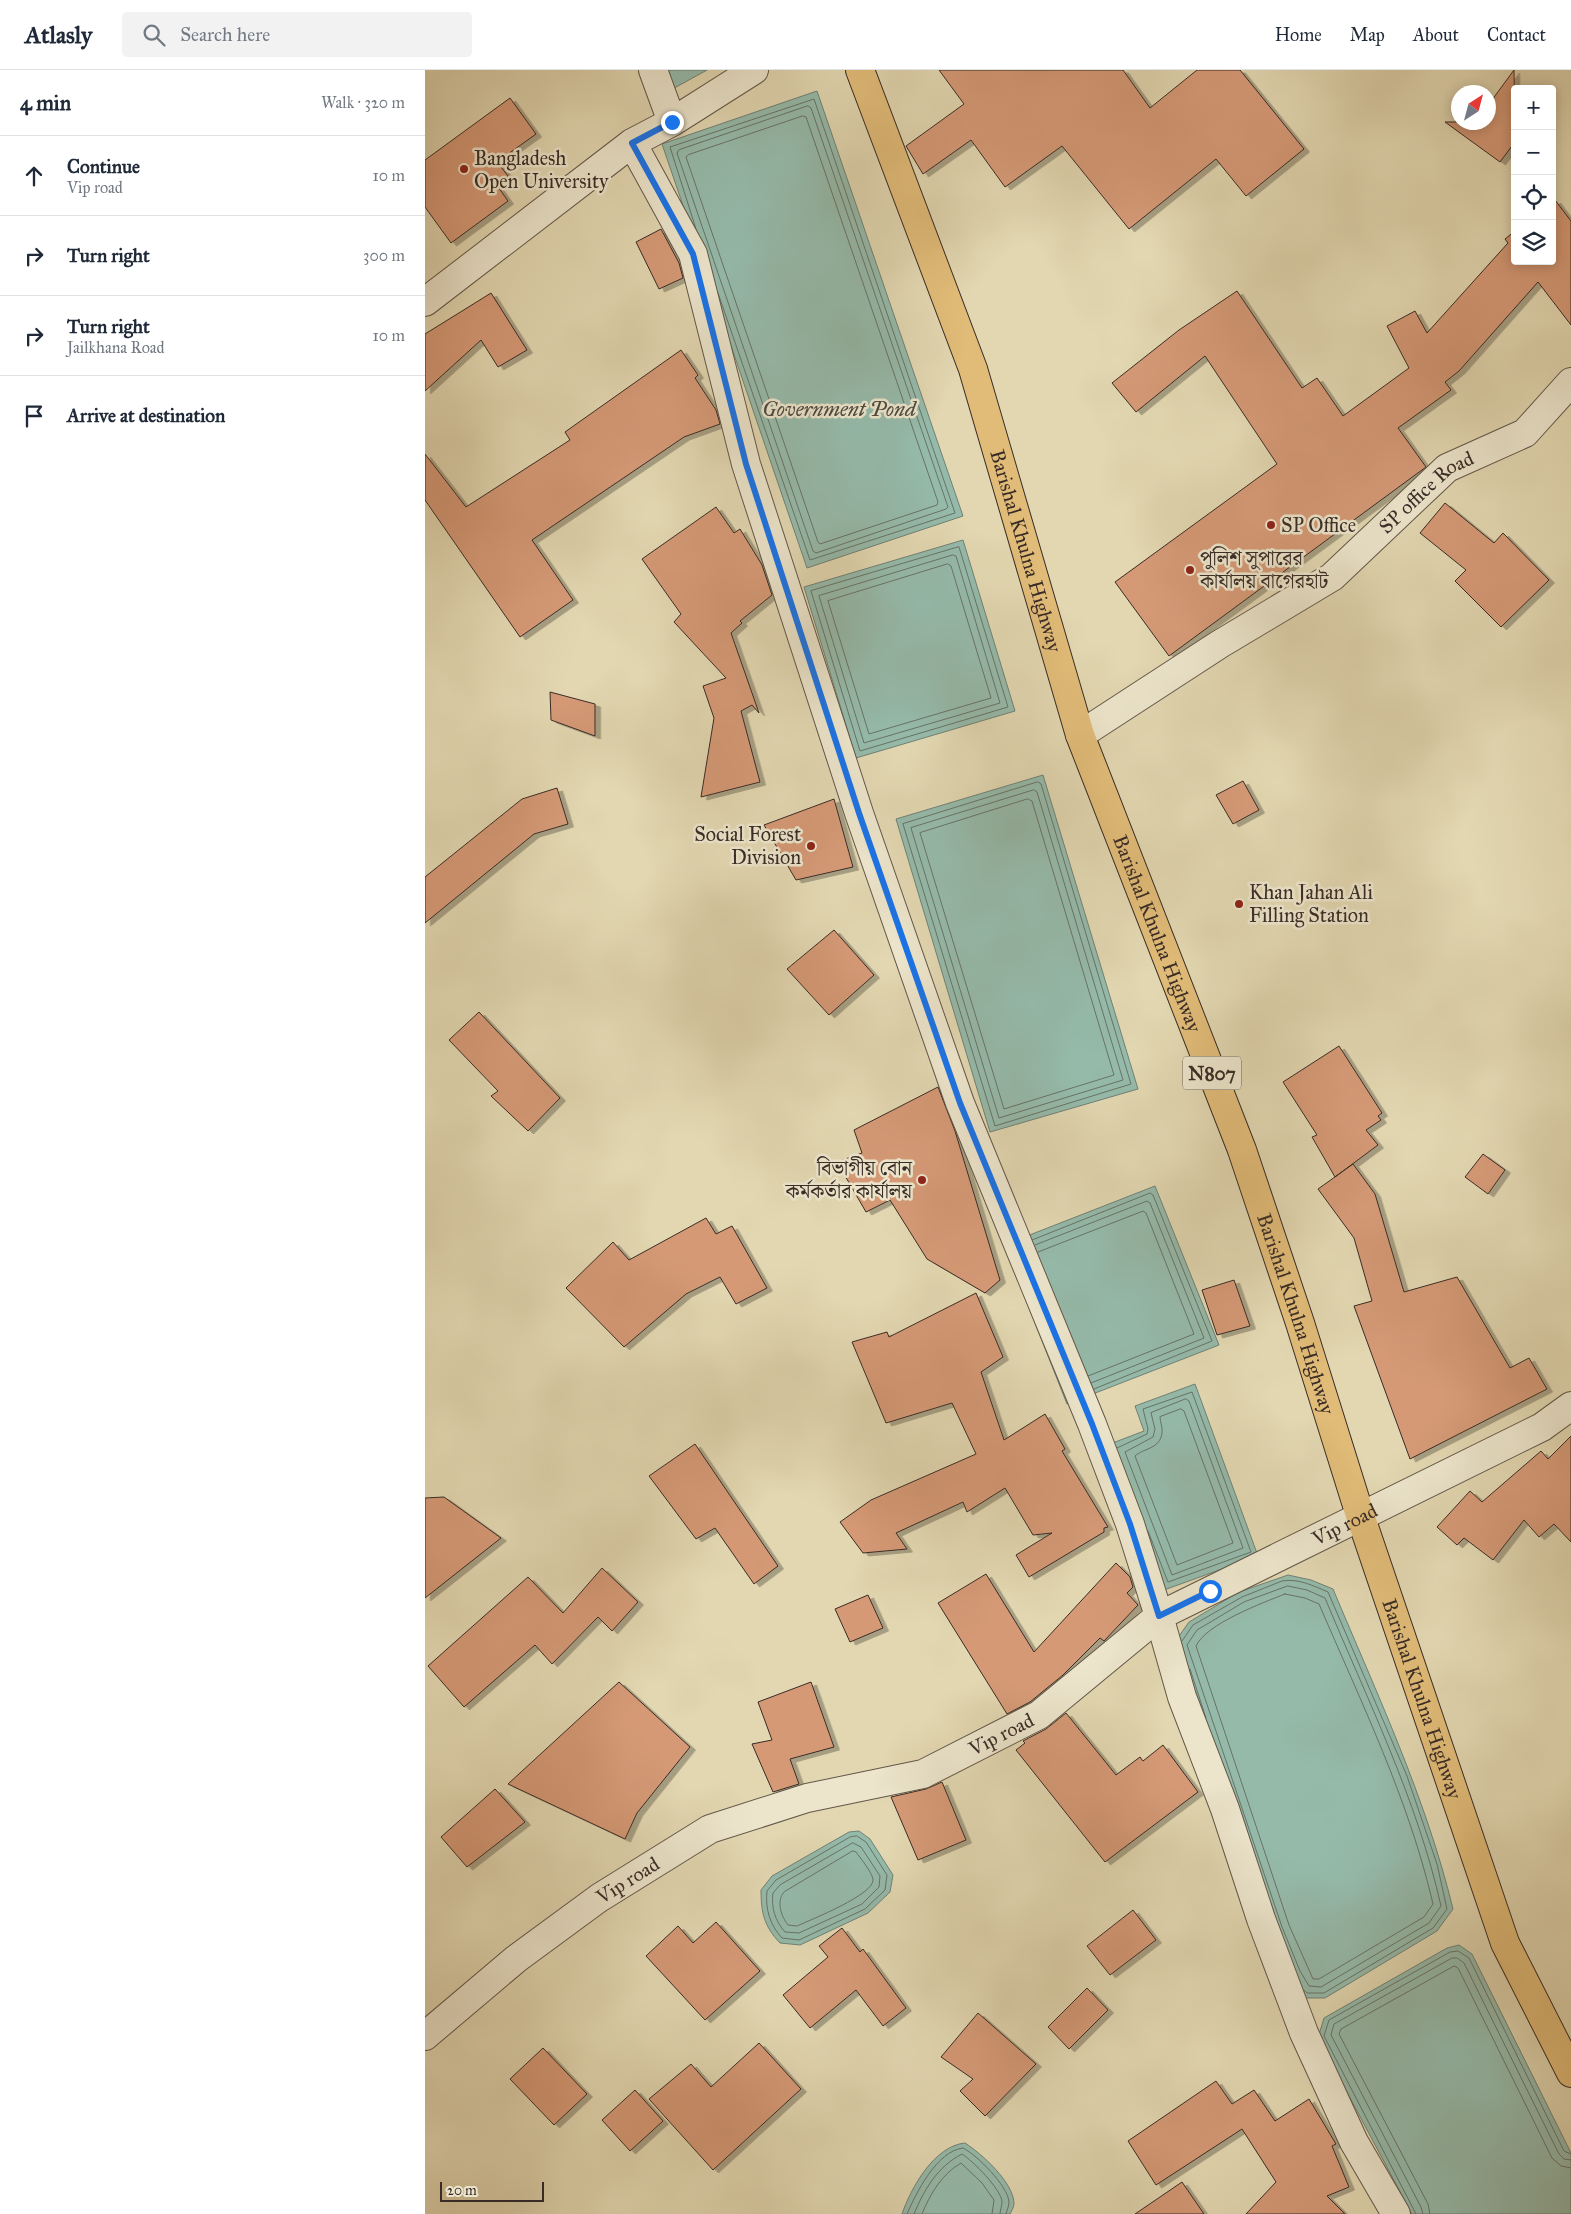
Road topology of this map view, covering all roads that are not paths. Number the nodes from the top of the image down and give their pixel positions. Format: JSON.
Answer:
{"nodes":[{"id":1,"x":653,"y":70,"type":"edge"},
{"id":2,"x":754,"y":70,"type":"edge"},
{"id":3,"x":860,"y":70,"type":"edge"},
{"id":4,"x":672,"y":122,"type":"junction"},
{"id":5,"x":632,"y":143,"type":"junction"},
{"id":6,"x":425,"y":302,"type":"edge"},
{"id":7,"x":1571,"y":382,"type":"edge"},
{"id":8,"x":1080,"y":735,"type":"junction"},
{"id":9,"x":1571,"y":1406,"type":"edge"},
{"id":10,"x":1361,"y":1518,"type":"junction"},
{"id":11,"x":1159,"y":1616,"type":"junction"},
{"id":12,"x":425,"y":2036,"type":"edge"},
{"id":13,"x":1571,"y":2074,"type":"edge"},
{"id":14,"x":1396,"y":2214,"type":"edge"}],
"edges":[{"from":1,"to":4,"type":"street"},
{"from":2,"to":4,"type":"street"},
{"from":3,"to":8,"type":"highway","name":"Barishal Khulna Highway","number":"N807"},
{"from":4,"to":5,"type":"street"},
{"from":5,"to":6,"type":"street"},
{"from":5,"to":11,"type":"street"},
{"from":7,"to":8,"type":"street","name":"SP office Road"},
{"from":8,"to":10,"type":"highway","name":"Barishal Khulna Highway","number":"N807"},
{"from":9,"to":10,"type":"street","name":"Vip road"},
{"from":10,"to":11,"type":"street","name":"Vip road"},
{"from":10,"to":13,"type":"highway","name":"Barishal Khulna Highway","number":"N807"},
{"from":11,"to":12,"type":"street","name":"Vip road"},
{"from":11,"to":14,"type":"street"}]}
